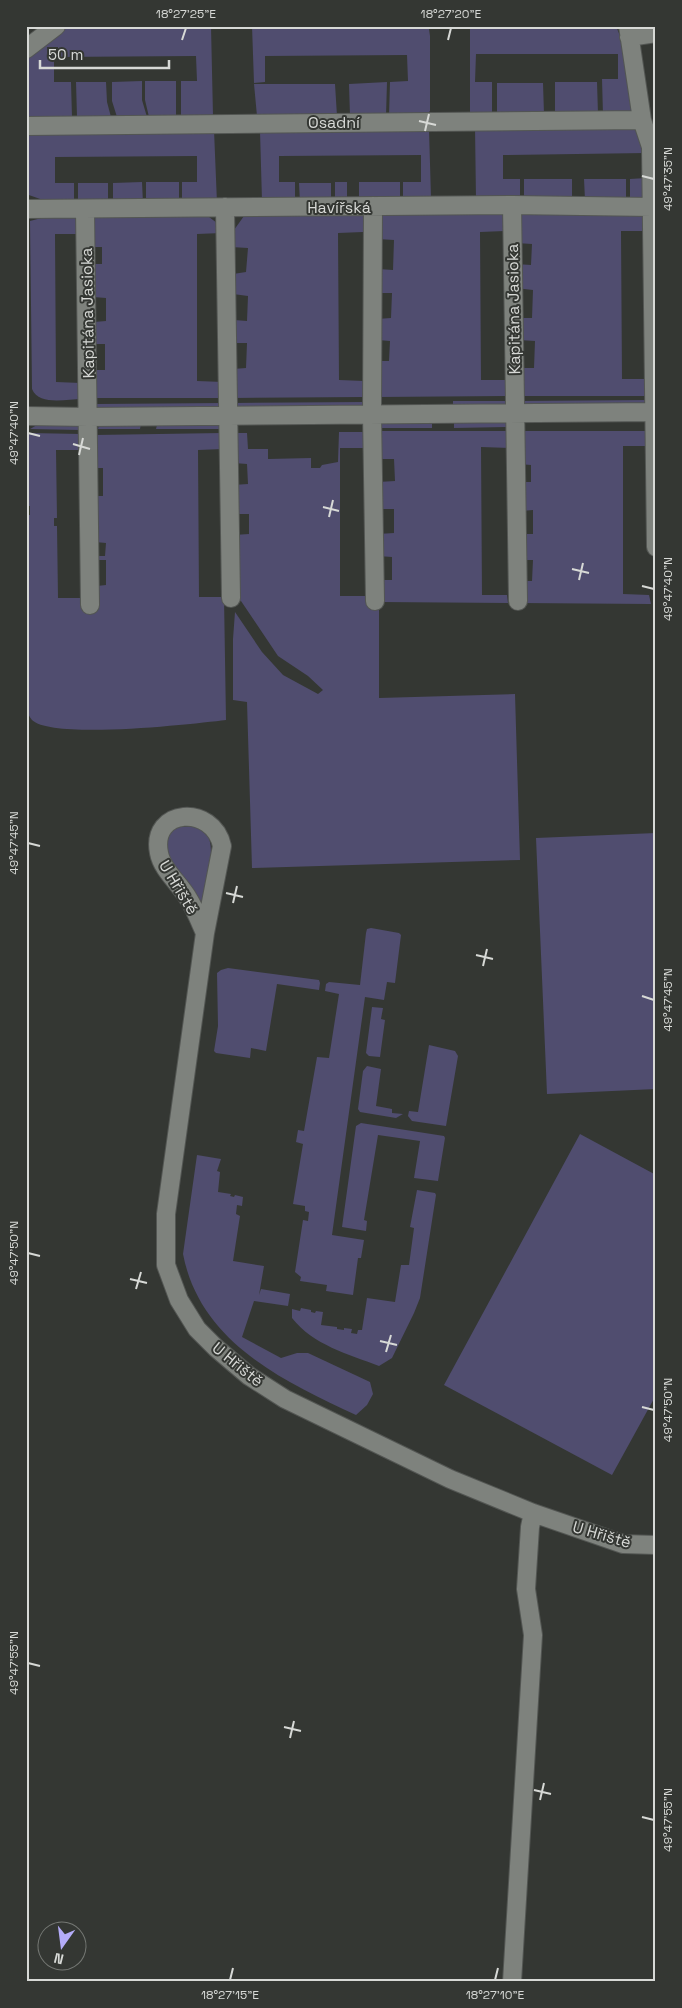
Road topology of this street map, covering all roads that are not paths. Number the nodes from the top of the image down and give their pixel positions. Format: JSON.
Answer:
{"nodes":[{"id":1,"x":56,"y":26,"type":"edge"},
{"id":2,"x":629,"y":32,"type":"edge"},
{"id":3,"x":656,"y":33,"type":"edge"},
{"id":4,"x":26,"y":49,"type":"edge"},
{"id":5,"x":642,"y":120,"type":"junction"},
{"id":6,"x":26,"y":126,"type":"edge"},
{"id":7,"x":512,"y":205,"type":"junction"},
{"id":8,"x":373,"y":206,"type":"junction"},
{"id":9,"x":225,"y":207,"type":"junction"},
{"id":10,"x":652,"y":207,"type":"junction"},
{"id":11,"x":26,"y":209,"type":"edge"},
{"id":12,"x":85,"y":209,"type":"junction"},
{"id":13,"x":656,"y":412,"type":"edge"},
{"id":14,"x":514,"y":413,"type":"junction"},
{"id":15,"x":372,"y":414,"type":"junction"},
{"id":16,"x":229,"y":415,"type":"junction"},
{"id":17,"x":26,"y":416,"type":"edge"},
{"id":18,"x":88,"y":417,"type":"junction"},
{"id":19,"x":656,"y":547,"type":"edge"},
{"id":20,"x":231,"y":598,"type":"dead end"},
{"id":21,"x":375,"y":601,"type":"dead end"},
{"id":22,"x":518,"y":601,"type":"dead end"},
{"id":23,"x":90,"y":605,"type":"dead end"},
{"id":24,"x":205,"y":933,"type":"junction"},
{"id":25,"x":533,"y":1513,"type":"junction"},
{"id":26,"x":656,"y":1545,"type":"edge"},
{"id":27,"x":512,"y":1982,"type":"edge"}],
"edges":[{"from":1,"to":4,"type":"street"},
{"from":2,"to":3,"type":"street"},
{"from":2,"to":5,"type":"street"},
{"from":5,"to":6,"type":"street","name":"Osadní"},
{"from":5,"to":10,"type":"street"},
{"from":7,"to":8,"type":"street","name":"Havířská"},
{"from":7,"to":10,"type":"street","name":"Havířská"},
{"from":7,"to":14,"type":"street","name":"Kapitána Jasioka"},
{"from":8,"to":9,"type":"street","name":"Havířská"},
{"from":8,"to":15,"type":"street"},
{"from":9,"to":12,"type":"street","name":"Havířská"},
{"from":9,"to":16,"type":"street"},
{"from":10,"to":13,"type":"street"},
{"from":11,"to":12,"type":"street","name":"Havířská"},
{"from":12,"to":18,"type":"street","name":"Kapitána Jasioka"},
{"from":13,"to":14,"type":"street"},
{"from":13,"to":19,"type":"street"},
{"from":14,"to":15,"type":"street"},
{"from":14,"to":22,"type":"street","name":"Kapitána Jasioka"},
{"from":15,"to":16,"type":"street"},
{"from":15,"to":21,"type":"street"},
{"from":16,"to":18,"type":"street"},
{"from":16,"to":20,"type":"street"},
{"from":17,"to":18,"type":"street"},
{"from":18,"to":23,"type":"street","name":"Kapitána Jasioka"},
{"from":24,"to":24,"type":"street","name":"U Hřiště"},
{"from":24,"to":25,"type":"street","name":"U Hřiště"},
{"from":25,"to":26,"type":"street","name":"U Hřiště"},
{"from":25,"to":27,"type":"street"}]}
